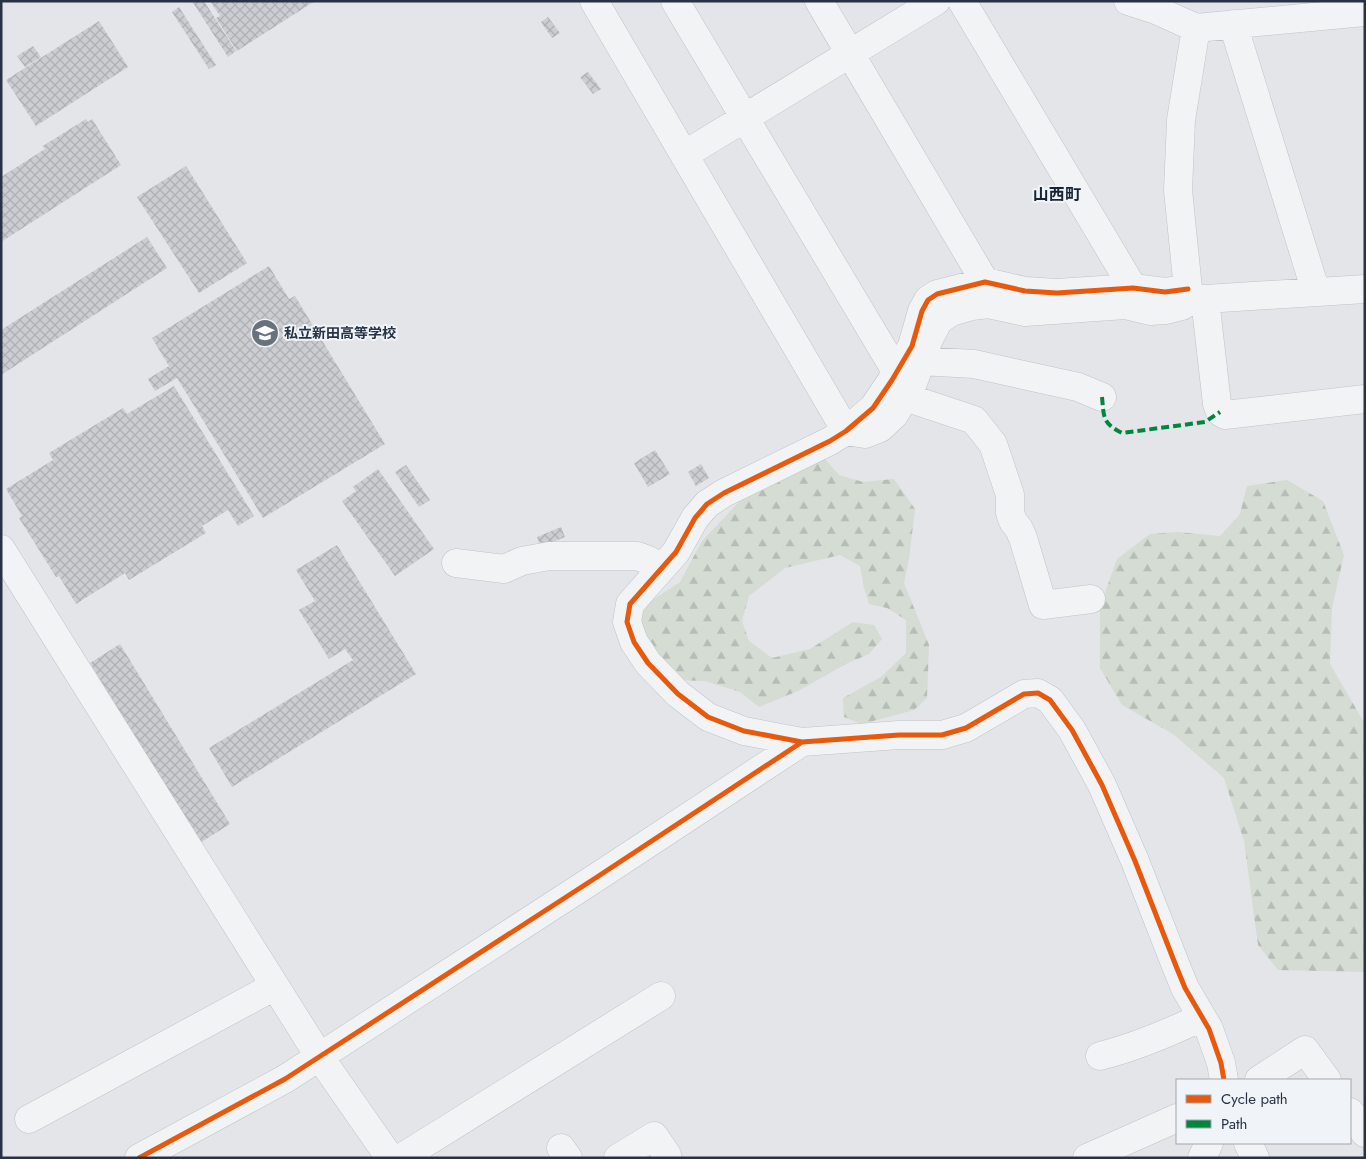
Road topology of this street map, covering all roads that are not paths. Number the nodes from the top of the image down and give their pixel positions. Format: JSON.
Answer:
{"nodes":[{"id":1,"x":594,"y":1,"type":"edge"},
{"id":2,"x":675,"y":1,"type":"edge"},
{"id":3,"x":819,"y":1,"type":"edge"},
{"id":4,"x":936,"y":1,"type":"edge"},
{"id":5,"x":962,"y":1,"type":"edge"},
{"id":6,"x":1128,"y":1,"type":"edge"},
{"id":7,"x":1266,"y":11,"type":"edge"},
{"id":8,"x":1365,"y":12,"type":"edge"},
{"id":9,"x":1232,"y":24,"type":"junction"},
{"id":10,"x":1196,"y":28,"type":"junction"},
{"id":11,"x":850,"y":54,"type":"junction"},
{"id":12,"x":744,"y":118,"type":"junction"},
{"id":13,"x":684,"y":155,"type":"junction"},
{"id":14,"x":985,"y":282,"type":"junction"},
{"id":15,"x":1133,"y":288,"type":"junction"},
{"id":16,"x":1365,"y":289,"type":"edge"},
{"id":17,"x":1316,"y":292,"type":"junction"},
{"id":18,"x":1196,"y":295,"type":"junction"},
{"id":19,"x":908,"y":377,"type":"junction"},
{"id":20,"x":1102,"y":397,"type":"dead end"},
{"id":21,"x":1365,"y":399,"type":"edge"},
{"id":22,"x":846,"y":432,"type":"junction"},
{"id":23,"x":1,"y":549,"type":"edge"},
{"id":24,"x":456,"y":563,"type":"dead end"},
{"id":25,"x":662,"y":568,"type":"junction"},
{"id":26,"x":1091,"y":599,"type":"dead end"},
{"id":27,"x":802,"y":742,"type":"junction"},
{"id":28,"x":274,"y":986,"type":"junction"},
{"id":29,"x":661,"y":996,"type":"dead end"},
{"id":30,"x":1202,"y":1016,"type":"junction"},
{"id":31,"x":319,"y":1056,"type":"junction"},
{"id":32,"x":1100,"y":1056,"type":"dead end"},
{"id":33,"x":1224,"y":1079,"type":"edge"},
{"id":34,"x":1261,"y":1079,"type":"edge"},
{"id":35,"x":1326,"y":1079,"type":"edge"},
{"id":36,"x":1351,"y":1113,"type":"edge"},
{"id":37,"x":1176,"y":1118,"type":"edge"},
{"id":38,"x":29,"y":1119,"type":"dead end"},
{"id":39,"x":1365,"y":1133,"type":"edge"},
{"id":40,"x":1209,"y":1144,"type":"edge"},
{"id":41,"x":1248,"y":1144,"type":"edge"},
{"id":42,"x":667,"y":1154,"type":"dead end"},
{"id":43,"x":139,"y":1158,"type":"edge"},
{"id":44,"x":390,"y":1158,"type":"edge"},
{"id":45,"x":401,"y":1158,"type":"edge"},
{"id":46,"x":618,"y":1158,"type":"edge"},
{"id":47,"x":1087,"y":1158,"type":"edge"},
{"id":48,"x":1202,"y":1158,"type":"edge"},
{"id":49,"x":1255,"y":1158,"type":"edge"}],
"edges":[{"from":1,"to":13,"type":"street"},
{"from":2,"to":12,"type":"street"},
{"from":3,"to":11,"type":"street"},
{"from":4,"to":11,"type":"street"},
{"from":5,"to":15,"type":"street"},
{"from":6,"to":10,"type":"street"},
{"from":7,"to":8,"type":"street"},
{"from":7,"to":9,"type":"street"},
{"from":9,"to":10,"type":"street"},
{"from":9,"to":17,"type":"street"},
{"from":10,"to":18,"type":"street"},
{"from":11,"to":12,"type":"street"},
{"from":11,"to":14,"type":"street"},
{"from":12,"to":13,"type":"street"},
{"from":12,"to":19,"type":"street"},
{"from":13,"to":22,"type":"street"},
{"from":14,"to":15,"type":"street"},
{"from":14,"to":19,"type":"street"},
{"from":15,"to":18,"type":"street"},
{"from":16,"to":17,"type":"street"},
{"from":17,"to":18,"type":"street"},
{"from":18,"to":19,"type":"street"},
{"from":18,"to":21,"type":"street"},
{"from":19,"to":20,"type":"street"},
{"from":19,"to":22,"type":"street"},
{"from":19,"to":26,"type":"street"},
{"from":22,"to":25,"type":"street"},
{"from":23,"to":28,"type":"street"},
{"from":24,"to":25,"type":"street"},
{"from":25,"to":27,"type":"street"},
{"from":27,"to":30,"type":"street"},
{"from":27,"to":31,"type":"street"},
{"from":28,"to":31,"type":"street"},
{"from":28,"to":38,"type":"street"},
{"from":29,"to":45,"type":"street"},
{"from":30,"to":32,"type":"street"},
{"from":30,"to":33,"type":"street"},
{"from":31,"to":43,"type":"street"},
{"from":31,"to":44,"type":"street"},
{"from":34,"to":35,"type":"street"},
{"from":36,"to":39,"type":"street"},
{"from":37,"to":47,"type":"street"},
{"from":40,"to":48,"type":"street"},
{"from":41,"to":49,"type":"street"},
{"from":42,"to":46,"type":"street"}]}
